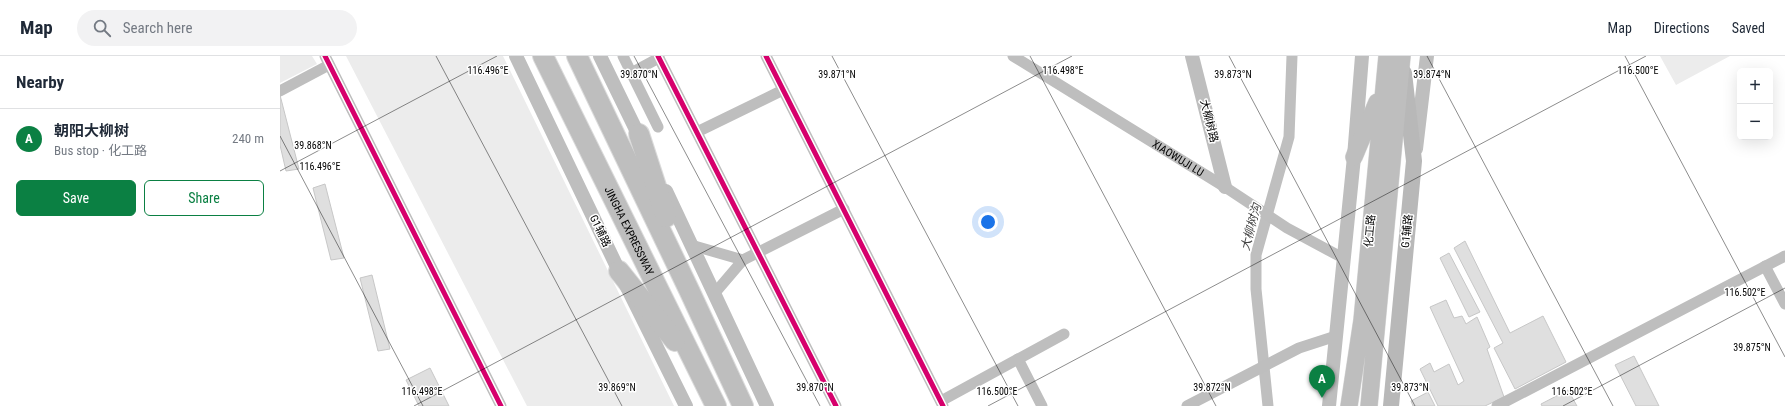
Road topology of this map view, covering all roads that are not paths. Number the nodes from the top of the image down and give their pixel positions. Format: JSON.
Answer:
{"nodes":[{"id":1,"x":516,"y":56,"type":"edge"},
{"id":2,"x":543,"y":56,"type":"edge"},
{"id":3,"x":577,"y":56,"type":"edge"},
{"id":4,"x":600,"y":56,"type":"edge"},
{"id":5,"x":623,"y":56,"type":"edge"},
{"id":6,"x":766,"y":56,"type":"edge"},
{"id":7,"x":1014,"y":56,"type":"edge"},
{"id":8,"x":1192,"y":56,"type":"edge"},
{"id":9,"x":1362,"y":56,"type":"edge"},
{"id":10,"x":1386,"y":56,"type":"edge"},
{"id":11,"x":1402,"y":56,"type":"edge"},
{"id":12,"x":1427,"y":56,"type":"edge"},
{"id":13,"x":659,"y":57,"type":"edge"},
{"id":14,"x":327,"y":61,"type":"edge"},
{"id":15,"x":632,"y":73,"type":"junction"},
{"id":16,"x":1384,"y":87,"type":"junction"},
{"id":17,"x":783,"y":90,"type":"junction"},
{"id":18,"x":280,"y":91,"type":"edge"},
{"id":19,"x":658,"y":128,"type":"dead end"},
{"id":20,"x":697,"y":132,"type":"junction"},
{"id":21,"x":639,"y":134,"type":"junction"},
{"id":22,"x":1354,"y":157,"type":"junction"},
{"id":23,"x":1414,"y":161,"type":"junction"},
{"id":24,"x":1225,"y":187,"type":"junction"},
{"id":25,"x":844,"y":209,"type":"junction"},
{"id":26,"x":691,"y":245,"type":"junction"},
{"id":27,"x":758,"y":252,"type":"junction"},
{"id":28,"x":1785,"y":256,"type":"edge"},
{"id":29,"x":1343,"y":258,"type":"junction"},
{"id":30,"x":743,"y":260,"type":"junction"},
{"id":31,"x":1765,"y":266,"type":"junction"},
{"id":32,"x":619,"y":271,"type":"junction"},
{"id":33,"x":689,"y":290,"type":"junction"},
{"id":34,"x":714,"y":294,"type":"junction"},
{"id":35,"x":1785,"y":304,"type":"edge"},
{"id":36,"x":1064,"y":334,"type":"dead end"},
{"id":37,"x":1336,"y":336,"type":"junction"},
{"id":38,"x":1018,"y":359,"type":"junction"},
{"id":39,"x":700,"y":373,"type":"junction"},
{"id":40,"x":942,"y":403,"type":"edge"},
{"id":41,"x":501,"y":406,"type":"edge"},
{"id":42,"x":686,"y":406,"type":"edge"},
{"id":43,"x":716,"y":406,"type":"edge"},
{"id":44,"x":743,"y":406,"type":"edge"},
{"id":45,"x":767,"y":406,"type":"edge"},
{"id":46,"x":836,"y":406,"type":"edge"},
{"id":47,"x":1042,"y":406,"type":"edge"},
{"id":48,"x":1187,"y":406,"type":"edge"},
{"id":49,"x":1329,"y":406,"type":"edge"},
{"id":50,"x":1349,"y":406,"type":"edge"},
{"id":51,"x":1369,"y":406,"type":"edge"},
{"id":52,"x":1391,"y":406,"type":"edge"},
{"id":53,"x":1497,"y":406,"type":"edge"}],
"edges":[{"from":1,"to":32,"type":"street","name":"G1辅路"},
{"from":2,"to":39,"type":"highway","name":"JINGHA EXPRESSWAY"},
{"from":3,"to":33,"type":"highway"},
{"from":4,"to":21,"type":"street"},
{"from":5,"to":15,"type":"street"},
{"from":6,"to":17,"type":"street"},
{"from":7,"to":24,"type":"street","name":"XIAOWUJI LU"},
{"from":8,"to":24,"type":"street","name":"大柳树路"},
{"from":9,"to":22,"type":"street"},
{"from":10,"to":16,"type":"main road","name":"化工路"},
{"from":11,"to":23,"type":"main road","name":"G1辅路"},
{"from":11,"to":51,"type":"main road","name":"化工路"},
{"from":12,"to":23,"type":"street"},
{"from":13,"to":15,"type":"street"},
{"from":13,"to":20,"type":"street"},
{"from":14,"to":18,"type":"street"},
{"from":14,"to":41,"type":"street"},
{"from":15,"to":19,"type":"street"},
{"from":16,"to":22,"type":"main road"},
{"from":16,"to":50,"type":"main road","name":"化工路"},
{"from":17,"to":20,"type":"street"},
{"from":17,"to":25,"type":"street"},
{"from":20,"to":27,"type":"street"},
{"from":21,"to":26,"type":"street"},
{"from":21,"to":33,"type":"highway"},
{"from":22,"to":29,"type":"street"},
{"from":23,"to":52,"type":"main road","name":"G1辅路"},
{"from":24,"to":29,"type":"street","name":"XIAOWUJI LU"},
{"from":25,"to":27,"type":"street"},
{"from":25,"to":40,"type":"street"},
{"from":26,"to":30,"type":"street"},
{"from":26,"to":34,"type":"street"},
{"from":27,"to":30,"type":"street"},
{"from":27,"to":46,"type":"street"},
{"from":28,"to":31,"type":"street"},
{"from":29,"to":37,"type":"street"},
{"from":30,"to":34,"type":"street"},
{"from":31,"to":35,"type":"street"},
{"from":31,"to":53,"type":"street"},
{"from":32,"to":39,"type":"highway"},
{"from":32,"to":42,"type":"street","name":"G1辅路"},
{"from":33,"to":44,"type":"highway"},
{"from":34,"to":45,"type":"street"},
{"from":36,"to":38,"type":"street"},
{"from":37,"to":48,"type":"street"},
{"from":37,"to":49,"type":"street"},
{"from":38,"to":40,"type":"street"},
{"from":38,"to":47,"type":"street"},
{"from":39,"to":43,"type":"highway","name":"JINGHA EXPRESSWAY"}]}
